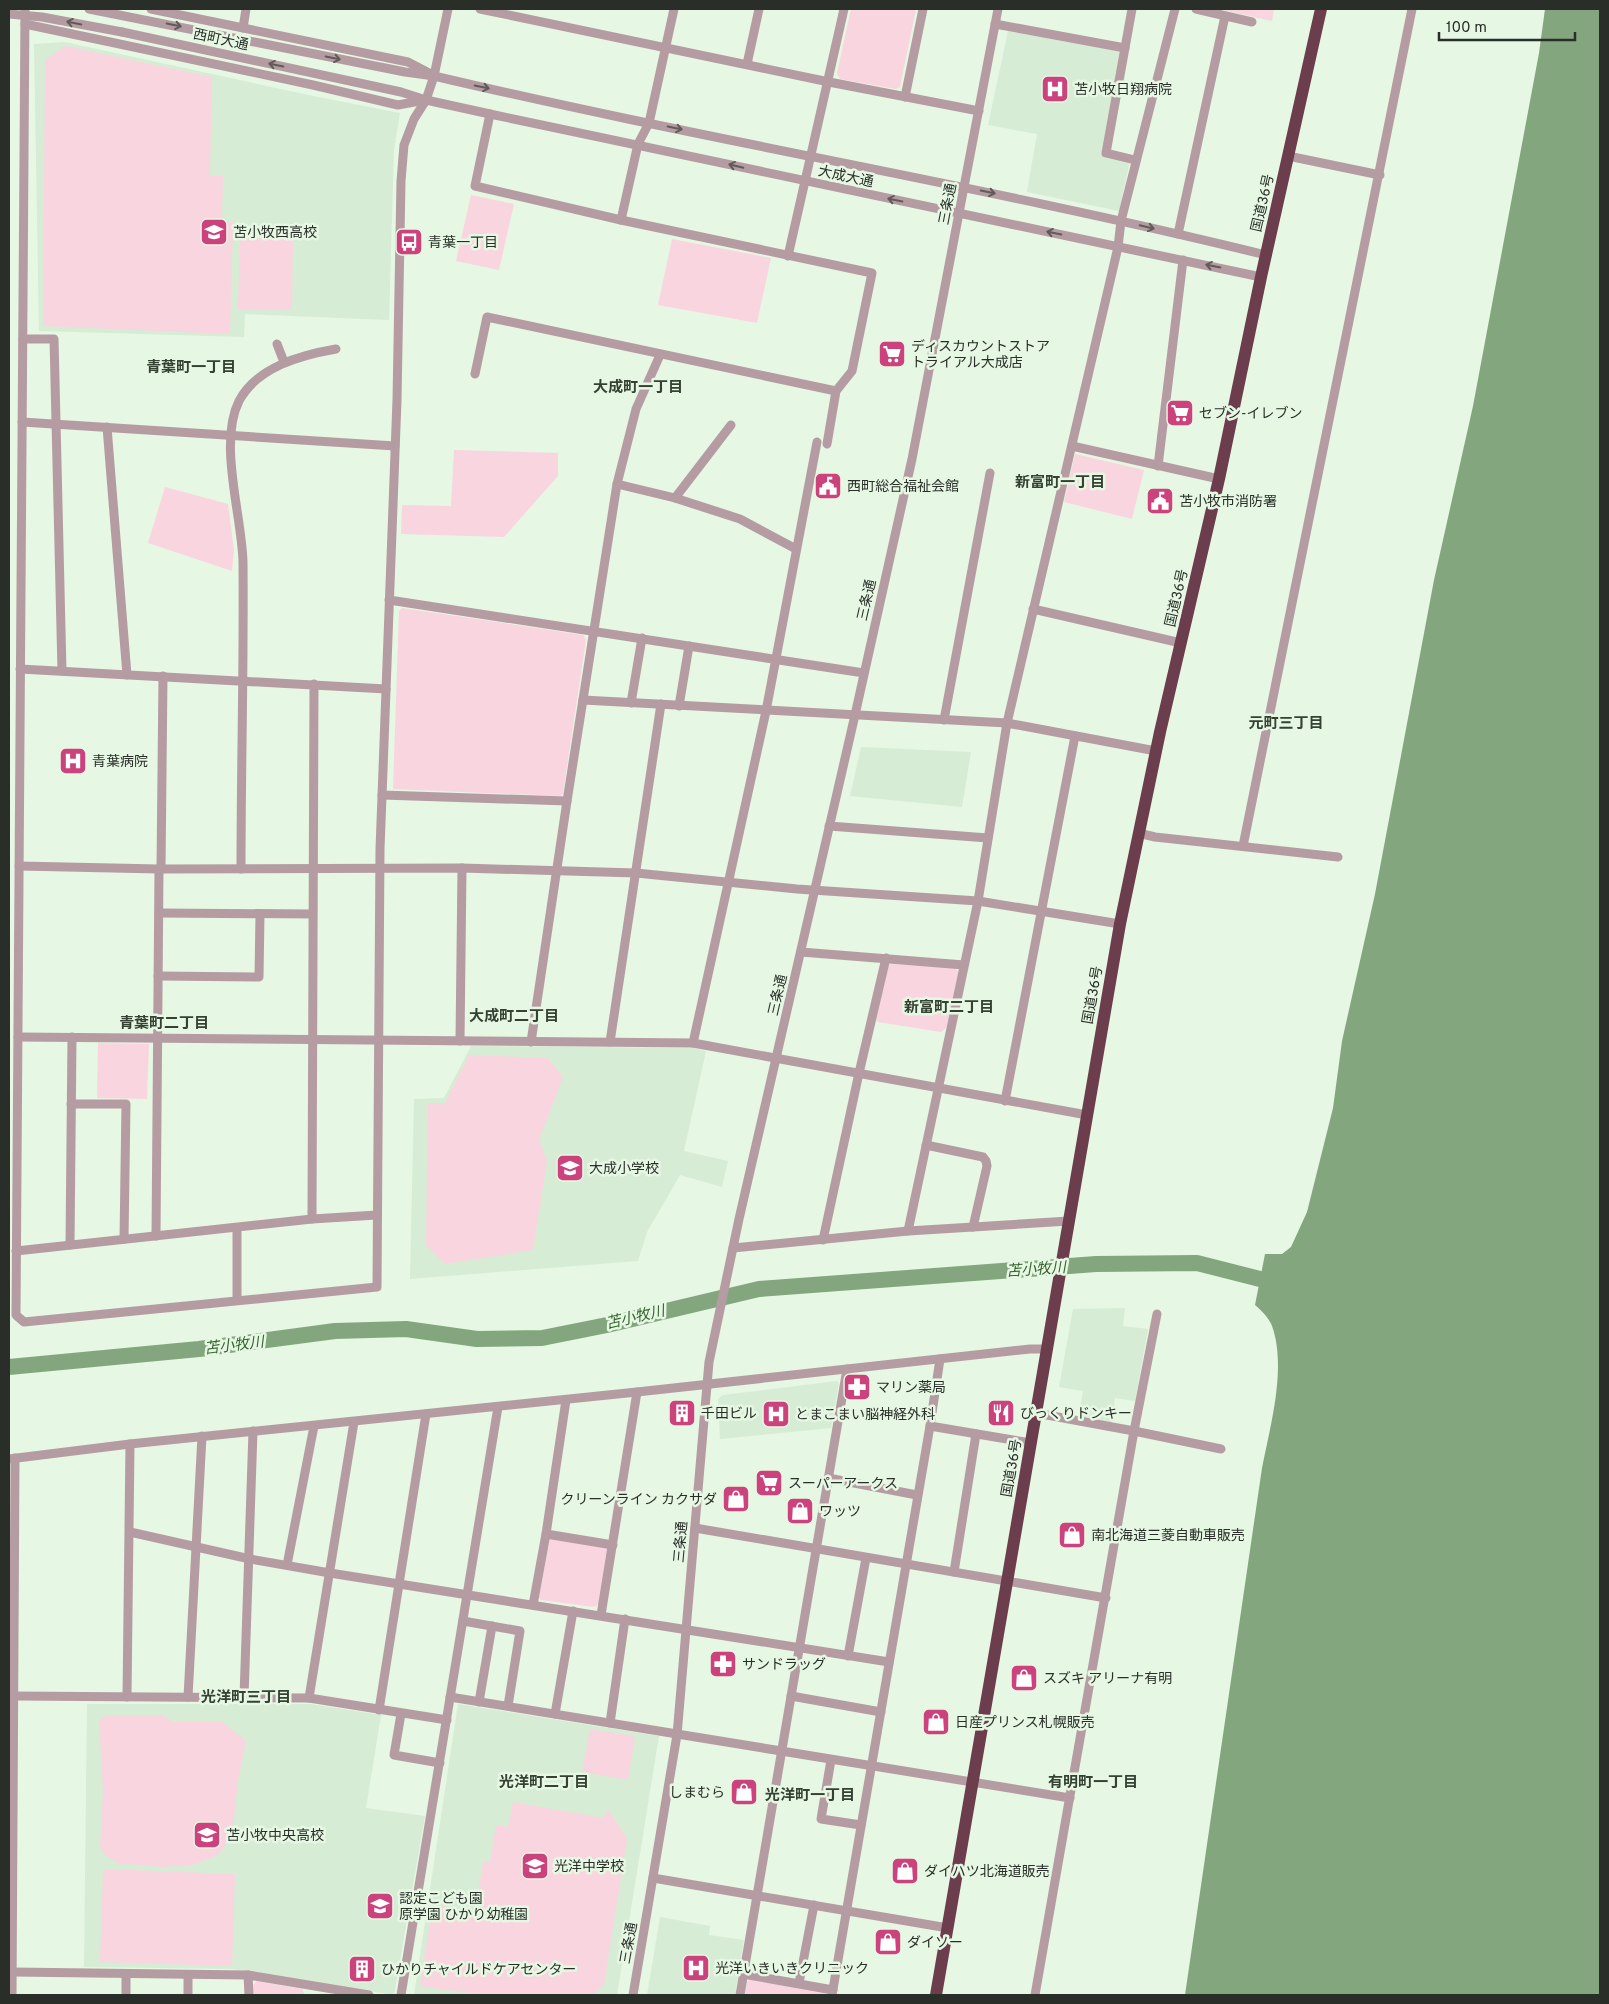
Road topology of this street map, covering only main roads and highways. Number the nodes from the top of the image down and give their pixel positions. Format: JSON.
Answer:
{"nodes":[{"id":1,"x":1321,"y":9,"type":"edge"},
{"id":2,"x":936,"y":1995,"type":"edge"}],
"edges":[{"from":1,"to":2,"type":"highway","name":"国道36号"}]}
